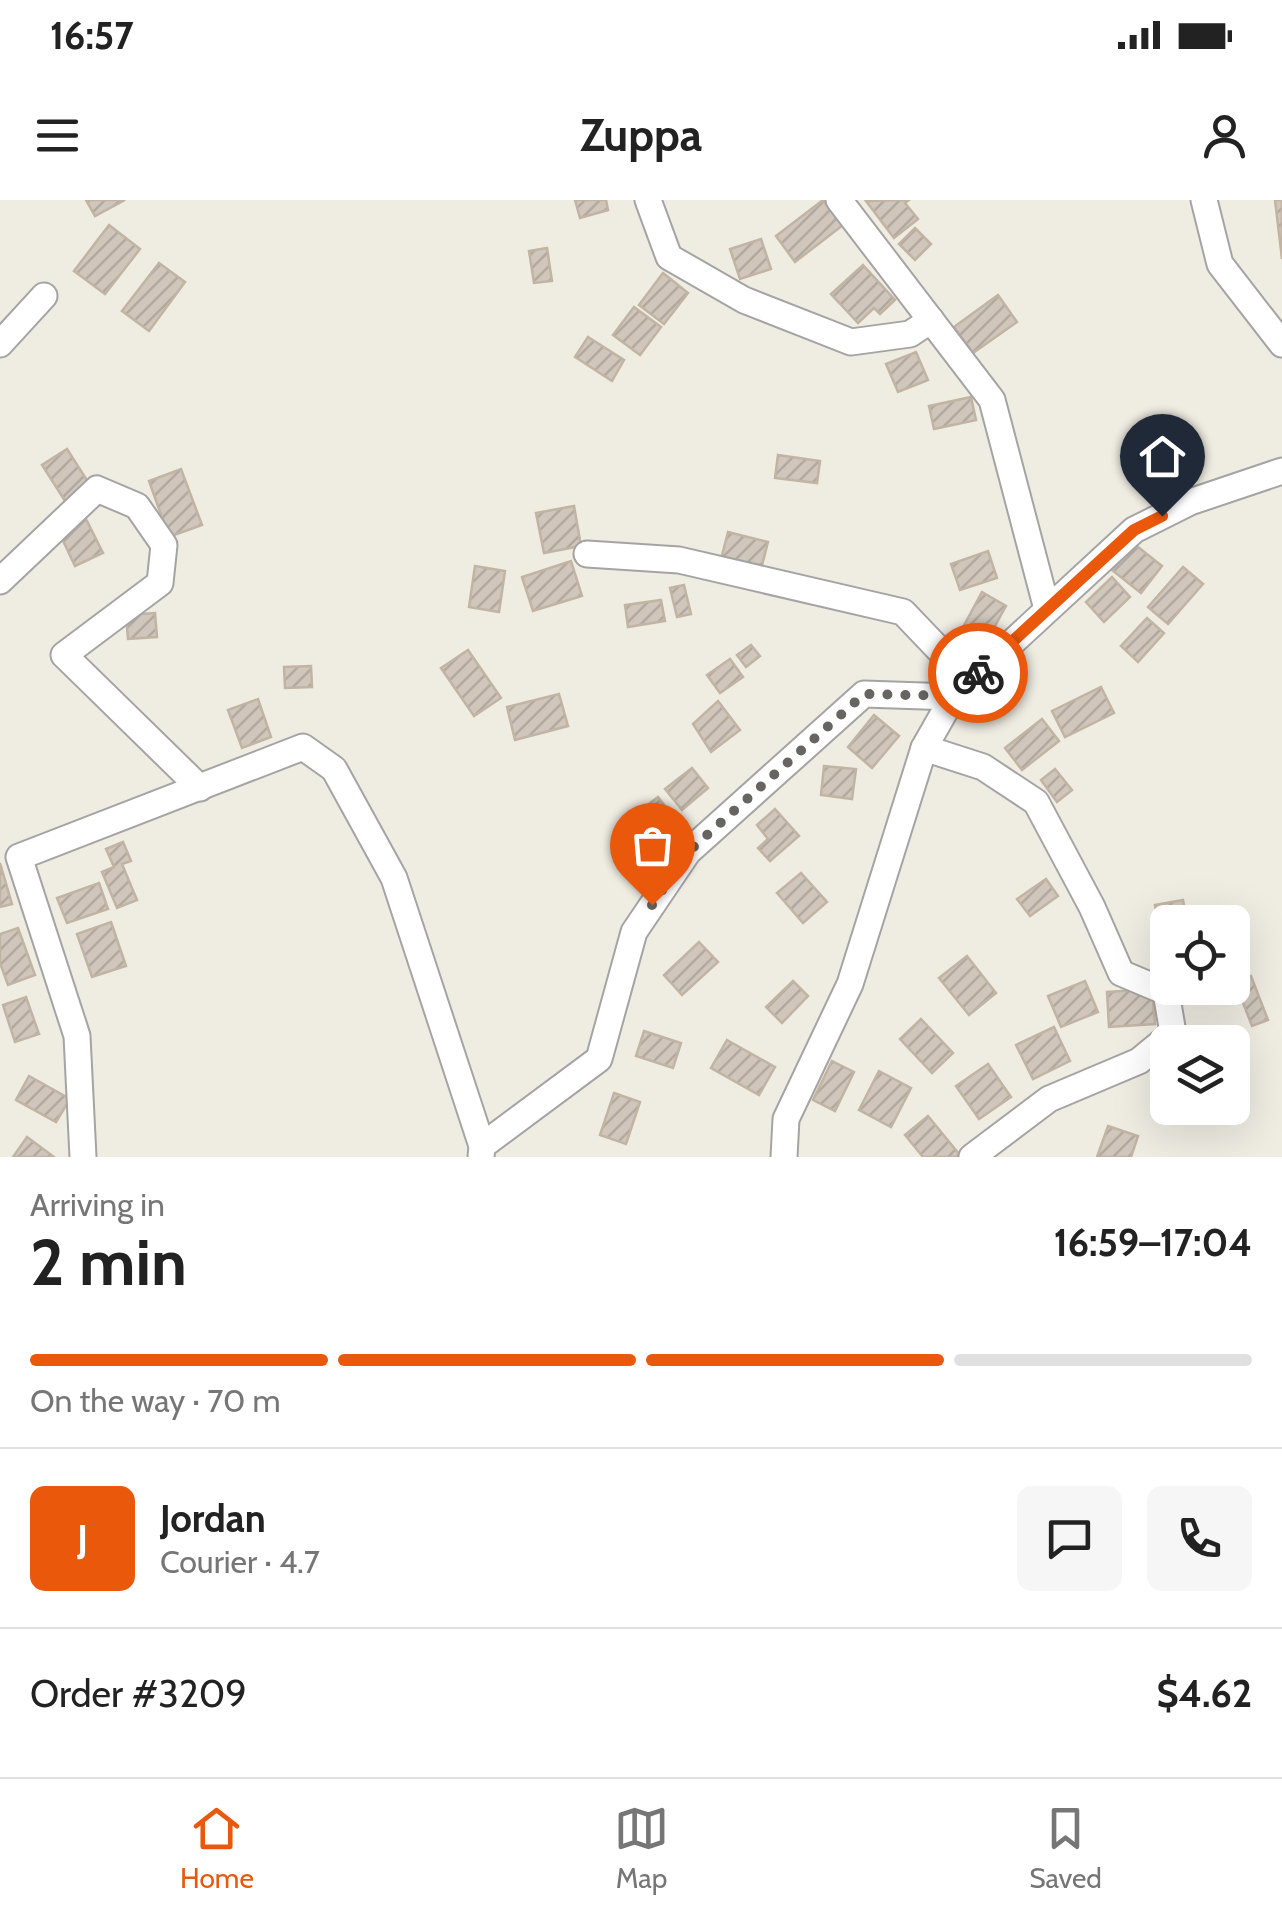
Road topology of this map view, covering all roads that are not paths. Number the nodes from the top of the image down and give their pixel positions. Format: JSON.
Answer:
{"nodes":[{"id":1,"x":648,"y":200,"type":"edge"},
{"id":2,"x":839,"y":200,"type":"edge"},
{"id":3,"x":1204,"y":200,"type":"edge"},
{"id":4,"x":44,"y":296,"type":"dead end"},
{"id":5,"x":931,"y":320,"type":"junction"},
{"id":6,"x":0,"y":344,"type":"edge"},
{"id":7,"x":1282,"y":344,"type":"edge"},
{"id":8,"x":1278,"y":465,"type":"edge"},
{"id":9,"x":588,"y":554,"type":"dead end"},
{"id":10,"x":0,"y":581,"type":"edge"},
{"id":11,"x":1047,"y":609,"type":"junction"},
{"id":12,"x":961,"y":689,"type":"junction"},
{"id":13,"x":924,"y":748,"type":"junction"},
{"id":14,"x":200,"y":788,"type":"junction"},
{"id":15,"x":10,"y":853,"type":"edge"},
{"id":16,"x":482,"y":1152,"type":"edge"},
{"id":17,"x":83,"y":1157,"type":"edge"},
{"id":18,"x":784,"y":1157,"type":"edge"},
{"id":19,"x":972,"y":1157,"type":"edge"}],
"edges":[{"from":1,"to":5,"type":"street"},
{"from":2,"to":5,"type":"street"},
{"from":3,"to":7,"type":"street"},
{"from":4,"to":6,"type":"street"},
{"from":5,"to":11,"type":"street"},
{"from":8,"to":11,"type":"street"},
{"from":9,"to":12,"type":"street"},
{"from":10,"to":14,"type":"street"},
{"from":11,"to":12,"type":"street"},
{"from":12,"to":13,"type":"street"},
{"from":12,"to":16,"type":"street"},
{"from":13,"to":18,"type":"street"},
{"from":13,"to":19,"type":"street"},
{"from":14,"to":15,"type":"street"},
{"from":14,"to":16,"type":"street"},
{"from":15,"to":17,"type":"street"}]}
